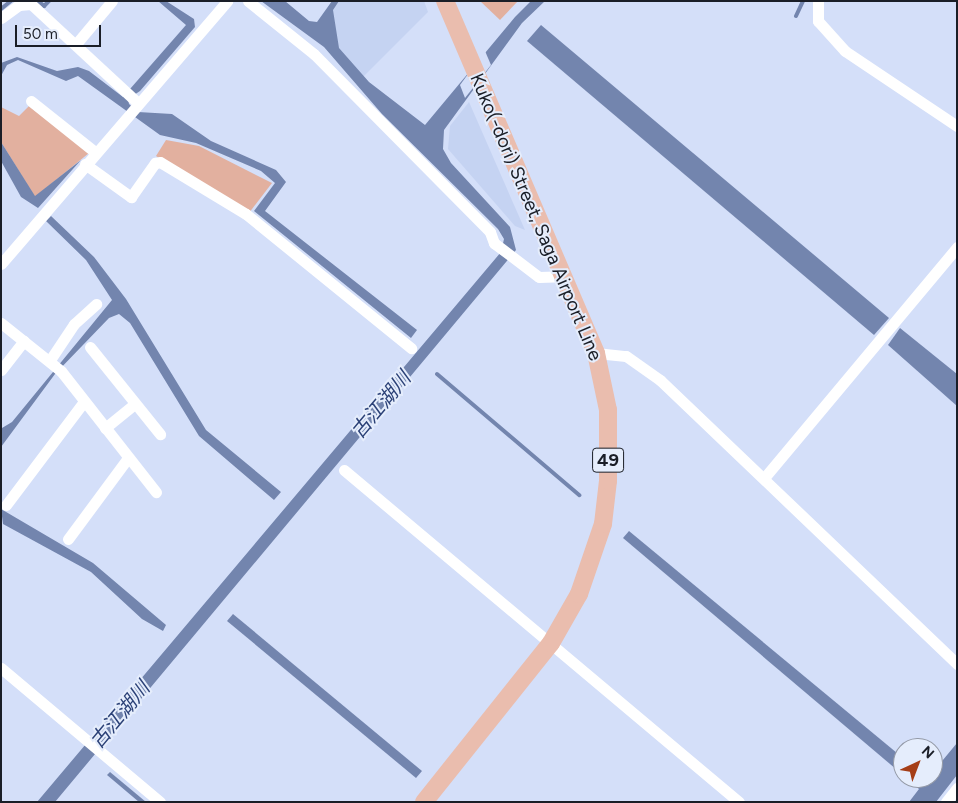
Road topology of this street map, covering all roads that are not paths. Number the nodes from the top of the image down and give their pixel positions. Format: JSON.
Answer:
{"nodes":[{"id":1,"x":112,"y":1,"type":"edge"},
{"id":2,"x":248,"y":1,"type":"edge"},
{"id":3,"x":445,"y":1,"type":"edge"},
{"id":4,"x":818,"y":1,"type":"edge"},
{"id":5,"x":220,"y":4,"type":"edge"},
{"id":6,"x":1,"y":18,"type":"edge"},
{"id":7,"x":76,"y":44,"type":"junction"},
{"id":8,"x":31,"y":101,"type":"dead end"},
{"id":9,"x":131,"y":102,"type":"junction"},
{"id":10,"x":957,"y":126,"type":"edge"},
{"id":11,"x":95,"y":152,"type":"junction"},
{"id":12,"x":85,"y":164,"type":"junction"},
{"id":13,"x":957,"y":247,"type":"edge"},
{"id":14,"x":1,"y":264,"type":"edge"},
{"id":15,"x":562,"y":276,"type":"junction"},
{"id":16,"x":96,"y":304,"type":"dead end"},
{"id":17,"x":1,"y":323,"type":"edge"},
{"id":18,"x":24,"y":341,"type":"junction"},
{"id":19,"x":90,"y":347,"type":"dead end"},
{"id":20,"x":411,"y":348,"type":"dead end"},
{"id":21,"x":596,"y":353,"type":"junction"},
{"id":22,"x":55,"y":366,"type":"junction"},
{"id":23,"x":1,"y":370,"type":"edge"},
{"id":24,"x":84,"y":403,"type":"junction"},
{"id":25,"x":135,"y":404,"type":"junction"},
{"id":26,"x":105,"y":428,"type":"junction"},
{"id":27,"x":160,"y":434,"type":"dead end"},
{"id":28,"x":128,"y":458,"type":"junction"},
{"id":29,"x":344,"y":470,"type":"dead end"},
{"id":30,"x":764,"y":478,"type":"junction"},
{"id":31,"x":156,"y":492,"type":"dead end"},
{"id":32,"x":6,"y":505,"type":"dead end"},
{"id":33,"x":68,"y":538,"type":"dead end"},
{"id":34,"x":551,"y":643,"type":"junction"},
{"id":35,"x":957,"y":664,"type":"edge"},
{"id":36,"x":1,"y":668,"type":"edge"},
{"id":37,"x":957,"y":788,"type":"edge"},
{"id":38,"x":160,"y":802,"type":"edge"},
{"id":39,"x":424,"y":802,"type":"edge"},
{"id":40,"x":739,"y":802,"type":"edge"},
{"id":41,"x":946,"y":802,"type":"edge"}],
"edges":[{"from":1,"to":7,"type":"street"},
{"from":2,"to":15,"type":"street"},
{"from":3,"to":15,"type":"main road","name":"Kuko(-dori) Street, Saga Airport Line","number":"49"},
{"from":4,"to":10,"type":"street"},
{"from":5,"to":9,"type":"street"},
{"from":6,"to":7,"type":"street"},
{"from":7,"to":9,"type":"street"},
{"from":8,"to":11,"type":"street"},
{"from":9,"to":11,"type":"street"},
{"from":11,"to":12,"type":"street"},
{"from":12,"to":14,"type":"street"},
{"from":12,"to":20,"type":"street"},
{"from":13,"to":30,"type":"street"},
{"from":15,"to":21,"type":"main road","name":"Kuko(-dori) Street, Saga Airport Line","number":"49"},
{"from":16,"to":22,"type":"street"},
{"from":17,"to":18,"type":"street"},
{"from":18,"to":22,"type":"street"},
{"from":18,"to":23,"type":"street"},
{"from":19,"to":25,"type":"street"},
{"from":21,"to":30,"type":"street"},
{"from":21,"to":34,"type":"main road","name":"Kuko(-dori) Street, Saga Airport Line","number":"49"},
{"from":22,"to":24,"type":"street"},
{"from":24,"to":26,"type":"street"},
{"from":24,"to":32,"type":"street"},
{"from":25,"to":26,"type":"street"},
{"from":25,"to":27,"type":"street"},
{"from":26,"to":28,"type":"street"},
{"from":28,"to":31,"type":"street"},
{"from":28,"to":33,"type":"street"},
{"from":29,"to":34,"type":"street"},
{"from":30,"to":35,"type":"street"},
{"from":34,"to":39,"type":"main road","name":"Kuko(-dori) Street, Saga Airport Line","number":"49"},
{"from":34,"to":40,"type":"street"},
{"from":36,"to":38,"type":"street"},
{"from":37,"to":41,"type":"street"}]}
